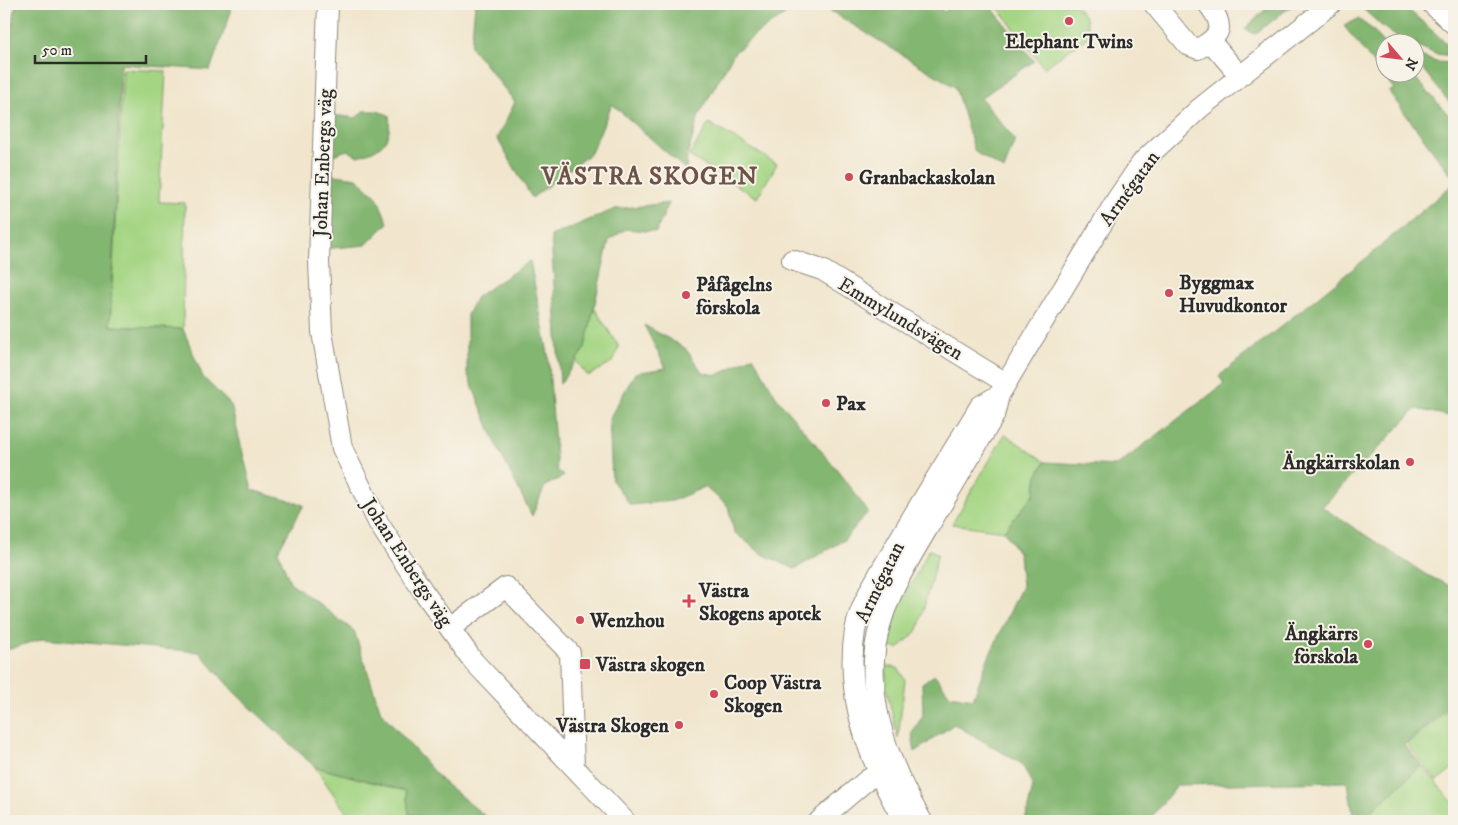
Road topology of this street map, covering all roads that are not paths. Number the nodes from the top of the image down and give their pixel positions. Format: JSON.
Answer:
{"nodes":[{"id":1,"x":328,"y":4,"type":"edge"},
{"id":2,"x":1154,"y":4,"type":"edge"},
{"id":3,"x":1208,"y":4,"type":"edge"},
{"id":4,"x":1331,"y":4,"type":"edge"},
{"id":5,"x":1432,"y":4,"type":"edge"},
{"id":6,"x":1453,"y":19,"type":"edge"},
{"id":7,"x":1211,"y":42,"type":"junction"},
{"id":8,"x":1240,"y":76,"type":"junction"},
{"id":9,"x":792,"y":260,"type":"dead end"},
{"id":10,"x":1002,"y":389,"type":"junction"},
{"id":11,"x":450,"y":628,"type":"junction"},
{"id":12,"x":574,"y":768,"type":"junction"},
{"id":13,"x":888,"y":768,"type":"junction"},
{"id":14,"x":897,"y":794,"type":"junction"},
{"id":15,"x":625,"y":821,"type":"edge"},
{"id":16,"x":819,"y":821,"type":"edge"},
{"id":17,"x":904,"y":821,"type":"edge"},
{"id":18,"x":922,"y":821,"type":"edge"}],
"edges":[{"from":1,"to":11,"type":"street","name":"Johan Enbergs väg"},
{"from":2,"to":7,"type":"street"},
{"from":3,"to":7,"type":"street"},
{"from":4,"to":8,"type":"street","name":"Armégatan"},
{"from":5,"to":6,"type":"street"},
{"from":7,"to":8,"type":"street"},
{"from":8,"to":10,"type":"street","name":"Armégatan"},
{"from":9,"to":10,"type":"street","name":"Emmylundsvägen"},
{"from":10,"to":13,"type":"street","name":"Armégatan"},
{"from":11,"to":12,"type":"street","name":"Johan Enbergs väg"},
{"from":11,"to":12,"type":"street"},
{"from":12,"to":15,"type":"street","name":"Johan Enbergs väg"},
{"from":13,"to":14,"type":"street","name":"Armégatan"},
{"from":13,"to":16,"type":"street"},
{"from":14,"to":17,"type":"street","name":"Armégatan"},
{"from":14,"to":18,"type":"street","name":"Armégatan"}]}
